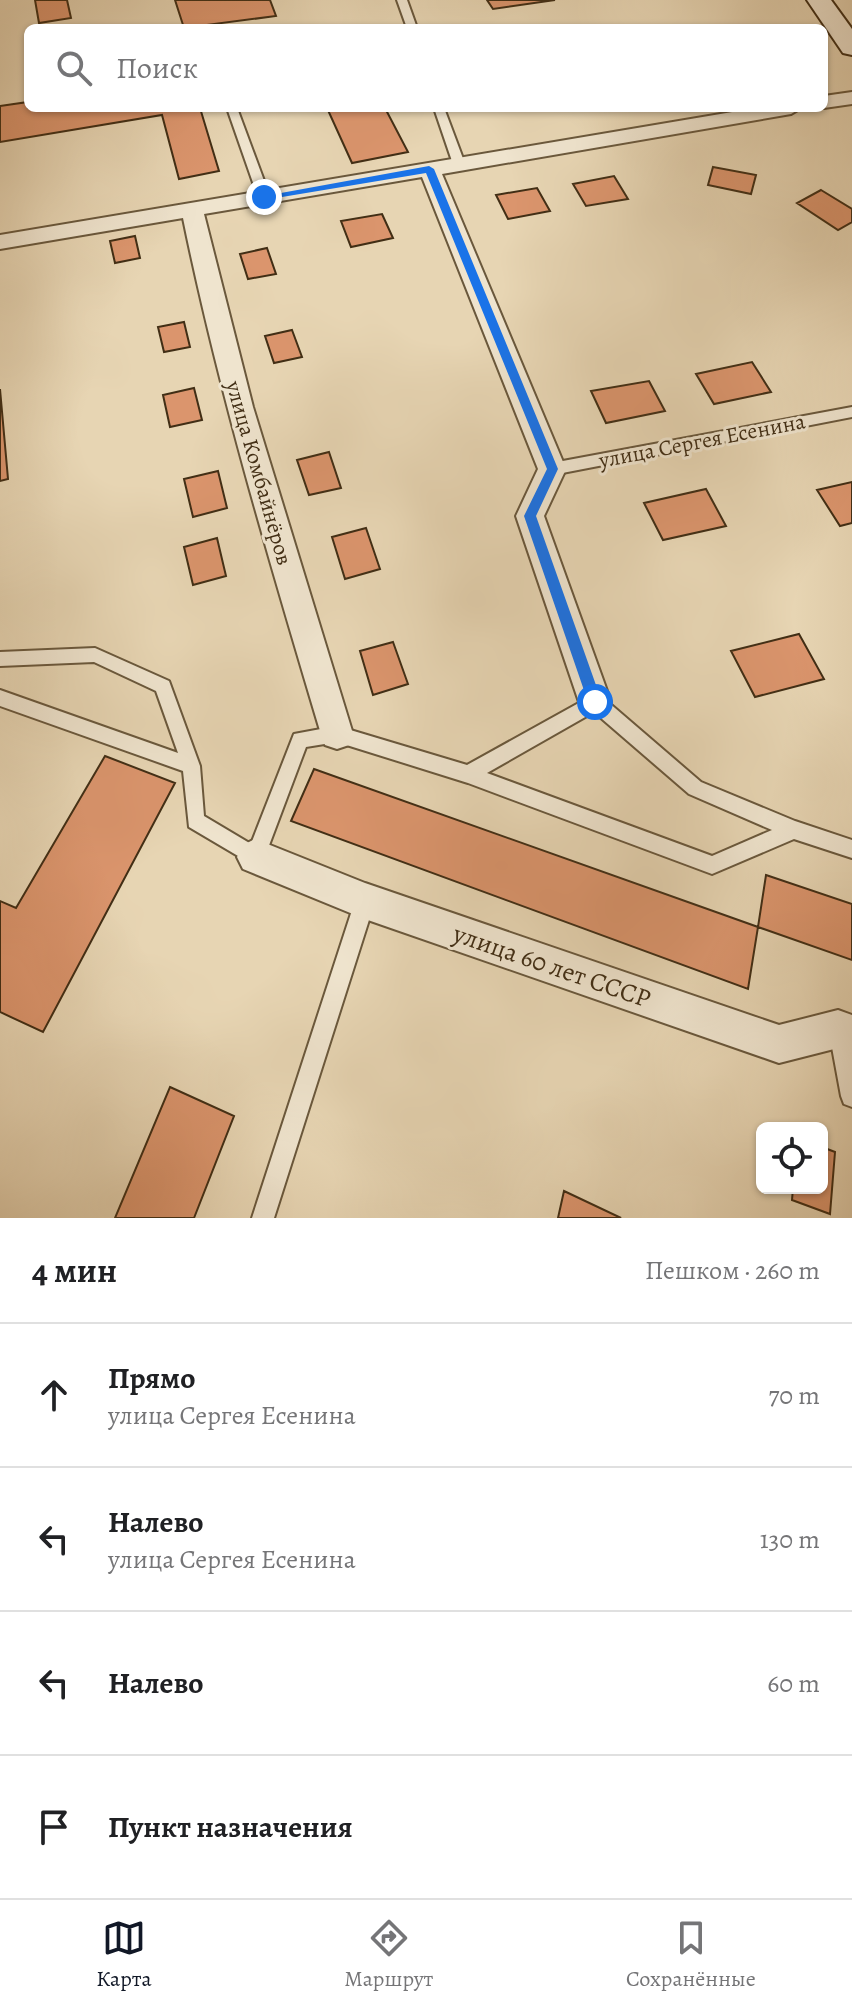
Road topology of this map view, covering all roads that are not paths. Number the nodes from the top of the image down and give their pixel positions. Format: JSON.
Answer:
{"nodes":[{"id":1,"x":402,"y":0,"type":"edge"},
{"id":2,"x":819,"y":0,"type":"edge"},
{"id":3,"x":411,"y":24,"type":"edge"},
{"id":4,"x":852,"y":47,"type":"edge"},
{"id":5,"x":852,"y":98,"type":"edge"},
{"id":6,"x":828,"y":101,"type":"edge"},
{"id":7,"x":233,"y":112,"type":"edge"},
{"id":8,"x":440,"y":112,"type":"edge"},
{"id":9,"x":767,"y":112,"type":"edge"},
{"id":10,"x":459,"y":164,"type":"junction"},
{"id":11,"x":429,"y":169,"type":"junction"},
{"id":12,"x":264,"y":197,"type":"junction"},
{"id":13,"x":192,"y":209,"type":"junction"},
{"id":14,"x":0,"y":242,"type":"edge"},
{"id":15,"x":852,"y":412,"type":"edge"},
{"id":16,"x":552,"y":469,"type":"junction"},
{"id":17,"x":0,"y":659,"type":"edge"},
{"id":18,"x":0,"y":698,"type":"edge"},
{"id":19,"x":595,"y":702,"type":"junction"},
{"id":20,"x":337,"y":734,"type":"junction"},
{"id":21,"x":191,"y":766,"type":"junction"},
{"id":22,"x":468,"y":774,"type":"junction"},
{"id":23,"x":794,"y":830,"type":"junction"},
{"id":24,"x":852,"y":849,"type":"edge"},
{"id":25,"x":255,"y":857,"type":"junction"},
{"id":26,"x":365,"y":901,"type":"junction"},
{"id":27,"x":845,"y":1031,"type":"edge"},
{"id":28,"x":852,"y":1096,"type":"edge"},
{"id":29,"x":263,"y":1218,"type":"edge"}],
"edges":[{"from":1,"to":3,"type":"lane"},
{"from":2,"to":4,"type":"main road"},
{"from":5,"to":6,"type":"street"},
{"from":7,"to":12,"type":"lane"},
{"from":8,"to":10,"type":"lane"},
{"from":9,"to":10,"type":"street"},
{"from":10,"to":11,"type":"street"},
{"from":11,"to":12,"type":"street"},
{"from":11,"to":16,"type":"street"},
{"from":12,"to":13,"type":"street"},
{"from":13,"to":14,"type":"street"},
{"from":13,"to":20,"type":"street","name":"улица Комбайнёров"},
{"from":15,"to":16,"type":"lane","name":"улица Сергея Есенина"},
{"from":16,"to":19,"type":"street"},
{"from":17,"to":21,"type":"lane"},
{"from":18,"to":21,"type":"lane"},
{"from":19,"to":22,"type":"lane"},
{"from":19,"to":23,"type":"lane"},
{"from":20,"to":22,"type":"lane"},
{"from":20,"to":25,"type":"lane"},
{"from":21,"to":25,"type":"lane"},
{"from":22,"to":23,"type":"lane"},
{"from":23,"to":24,"type":"lane"},
{"from":25,"to":26,"type":"street","name":"улица 60 лет СССР"},
{"from":26,"to":27,"type":"street","name":"улица 60 лет СССР"},
{"from":26,"to":29,"type":"lane"},
{"from":27,"to":28,"type":"lane"}]}
